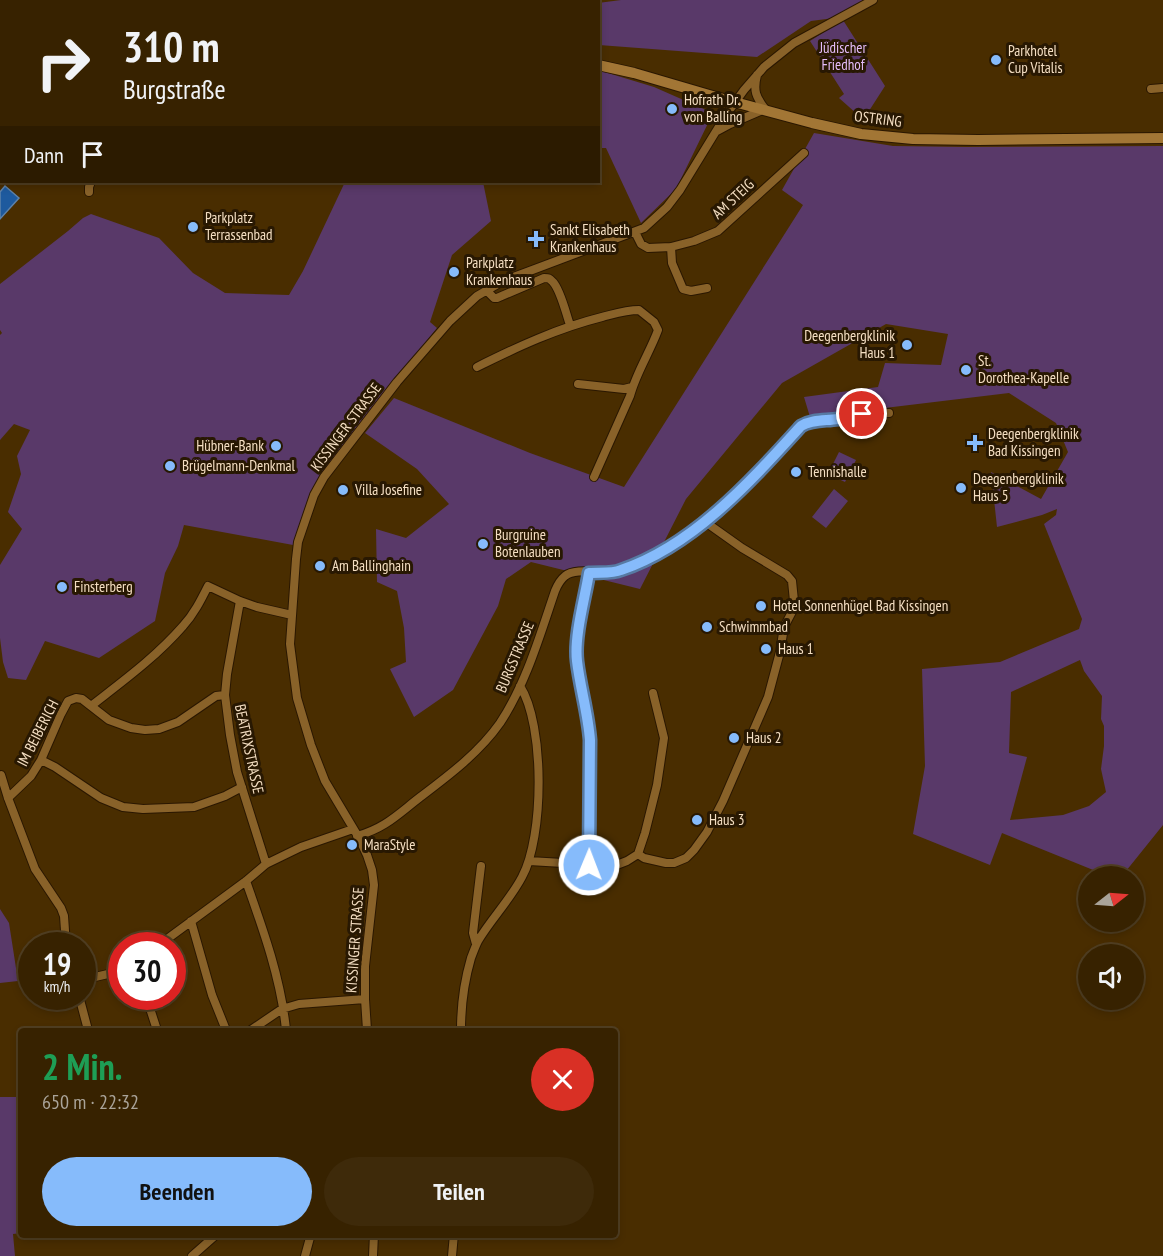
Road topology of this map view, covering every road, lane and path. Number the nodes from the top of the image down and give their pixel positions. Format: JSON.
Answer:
{"nodes":[{"id":1,"x":873,"y":0,"type":"edge"},
{"id":2,"x":600,"y":65,"type":"edge"},
{"id":3,"x":757,"y":75,"type":"junction"},
{"id":4,"x":1163,"y":88,"type":"edge"},
{"id":5,"x":1151,"y":89,"type":"dead end"},
{"id":6,"x":736,"y":102,"type":"junction"},
{"id":7,"x":765,"y":109,"type":"junction"},
{"id":8,"x":717,"y":131,"type":"junction"},
{"id":9,"x":1163,"y":138,"type":"edge"},
{"id":10,"x":804,"y":153,"type":"dead end"},
{"id":11,"x":91,"y":183,"type":"edge"},
{"id":12,"x":89,"y":192,"type":"dead end"},
{"id":13,"x":636,"y":232,"type":"junction"},
{"id":14,"x":671,"y":247,"type":"junction"},
{"id":15,"x":707,"y":288,"type":"dead end"},
{"id":16,"x":486,"y":290,"type":"junction"},
{"id":17,"x":570,"y":325,"type":"junction"},
{"id":18,"x":477,"y":367,"type":"dead end"},
{"id":19,"x":578,"y":384,"type":"dead end"},
{"id":20,"x":632,"y":387,"type":"junction"},
{"id":21,"x":889,"y":413,"type":"dead end"},
{"id":22,"x":594,"y":477,"type":"dead end"},
{"id":23,"x":704,"y":521,"type":"junction"},
{"id":24,"x":589,"y":573,"type":"junction"},
{"id":25,"x":240,"y":601,"type":"junction"},
{"id":26,"x":292,"y":615,"type":"junction"},
{"id":27,"x":520,"y":686,"type":"junction"},
{"id":28,"x":653,"y":693,"type":"dead end"},
{"id":29,"x":225,"y":695,"type":"junction"},
{"id":30,"x":91,"y":706,"type":"junction"},
{"id":31,"x":41,"y":760,"type":"junction"},
{"id":32,"x":1,"y":775,"type":"edge"},
{"id":33,"x":242,"y":787,"type":"junction"},
{"id":34,"x":8,"y":798,"type":"junction"},
{"id":35,"x":355,"y":832,"type":"junction"},
{"id":36,"x":638,"y":854,"type":"junction"},
{"id":37,"x":529,"y":861,"type":"junction"},
{"id":38,"x":266,"y":864,"type":"junction"},
{"id":39,"x":589,"y":865,"type":"junction"},
{"id":40,"x":481,"y":866,"type":"dead end"},
{"id":41,"x":246,"y":881,"type":"junction"},
{"id":42,"x":191,"y":921,"type":"junction"},
{"id":43,"x":65,"y":932,"type":"edge"},
{"id":44,"x":176,"y":932,"type":"edge"},
{"id":45,"x":476,"y":944,"type":"junction"},
{"id":46,"x":365,"y":999,"type":"junction"},
{"id":47,"x":282,"y":1009,"type":"junction"},
{"id":48,"x":83,"y":1010,"type":"edge"},
{"id":49,"x":151,"y":1010,"type":"edge"},
{"id":50,"x":87,"y":1028,"type":"edge"},
{"id":51,"x":156,"y":1028,"type":"edge"},
{"id":52,"x":225,"y":1028,"type":"edge"},
{"id":53,"x":254,"y":1028,"type":"edge"},
{"id":54,"x":286,"y":1028,"type":"edge"},
{"id":55,"x":367,"y":1028,"type":"edge"},
{"id":56,"x":461,"y":1028,"type":"edge"},
{"id":57,"x":212,"y":1238,"type":"edge"},
{"id":58,"x":310,"y":1238,"type":"edge"},
{"id":59,"x":374,"y":1238,"type":"edge"},
{"id":60,"x":454,"y":1238,"type":"edge"},
{"id":61,"x":192,"y":1256,"type":"edge"},
{"id":62,"x":305,"y":1256,"type":"edge"},
{"id":63,"x":373,"y":1256,"type":"edge"},
{"id":64,"x":452,"y":1256,"type":"edge"}],
"edges":[{"from":1,"to":3,"type":"street","name":"KISSINGER STRASSE"},
{"from":2,"to":6,"type":"main road","name":"OSTRING"},
{"from":3,"to":6,"type":"street","name":"KISSINGER STRASSE"},
{"from":3,"to":7,"type":"street"},
{"from":4,"to":5,"type":"street"},
{"from":6,"to":7,"type":"main road","name":"OSTRING"},
{"from":6,"to":8,"type":"street","name":"KISSINGER STRASSE"},
{"from":7,"to":8,"type":"street"},
{"from":7,"to":9,"type":"main road","name":"OSTRING"},
{"from":8,"to":13,"type":"street","name":"KISSINGER STRASSE"},
{"from":10,"to":14,"type":"street","name":"AM STEIG"},
{"from":11,"to":12,"type":"street"},
{"from":13,"to":14,"type":"street","name":"AM STEIG"},
{"from":13,"to":16,"type":"street","name":"KISSINGER STRASSE"},
{"from":14,"to":15,"type":"street"},
{"from":16,"to":17,"type":"street"},
{"from":16,"to":26,"type":"street","name":"KISSINGER STRASSE"},
{"from":17,"to":18,"type":"street"},
{"from":17,"to":20,"type":"street"},
{"from":19,"to":20,"type":"street"},
{"from":20,"to":22,"type":"street"},
{"from":21,"to":23,"type":"street","name":"BURGSTRASSE"},
{"from":23,"to":24,"type":"street","name":"BURGSTRASSE"},
{"from":23,"to":36,"type":"street"},
{"from":24,"to":27,"type":"street","name":"BURGSTRASSE"},
{"from":24,"to":39,"type":"street"},
{"from":25,"to":26,"type":"street"},
{"from":25,"to":29,"type":"street","name":"BEATRIXSTRASSE"},
{"from":25,"to":30,"type":"street"},
{"from":26,"to":35,"type":"street","name":"KISSINGER STRASSE"},
{"from":27,"to":35,"type":"street","name":"BURGSTRASSE"},
{"from":27,"to":37,"type":"street"},
{"from":28,"to":36,"type":"street"},
{"from":29,"to":30,"type":"street"},
{"from":29,"to":33,"type":"street","name":"BEATRIXSTRASSE"},
{"from":30,"to":31,"type":"street","name":"IM BEIBERICH"},
{"from":31,"to":33,"type":"street"},
{"from":31,"to":34,"type":"street","name":"IM BEIBERICH"},
{"from":32,"to":34,"type":"street"},
{"from":33,"to":38,"type":"street","name":"BEATRIXSTRASSE"},
{"from":34,"to":43,"type":"street"},
{"from":35,"to":38,"type":"street","name":"BURGSTRASSE"},
{"from":35,"to":46,"type":"street","name":"KISSINGER STRASSE"},
{"from":36,"to":39,"type":"street"},
{"from":37,"to":39,"type":"street"},
{"from":37,"to":45,"type":"street"},
{"from":38,"to":41,"type":"street","name":"BURGSTRASSE"},
{"from":40,"to":45,"type":"street"},
{"from":41,"to":42,"type":"street","name":"BURGSTRASSE"},
{"from":41,"to":47,"type":"street"},
{"from":42,"to":44,"type":"street","name":"BURGSTRASSE"},
{"from":42,"to":52,"type":"street"},
{"from":45,"to":56,"type":"street"},
{"from":46,"to":47,"type":"street"},
{"from":46,"to":55,"type":"street","name":"KISSINGER STRASSE"},
{"from":47,"to":53,"type":"street"},
{"from":47,"to":54,"type":"street"},
{"from":48,"to":50,"type":"street"},
{"from":49,"to":51,"type":"street"},
{"from":57,"to":61,"type":"street"},
{"from":58,"to":62,"type":"street"},
{"from":59,"to":63,"type":"street"},
{"from":60,"to":64,"type":"street"}]}
